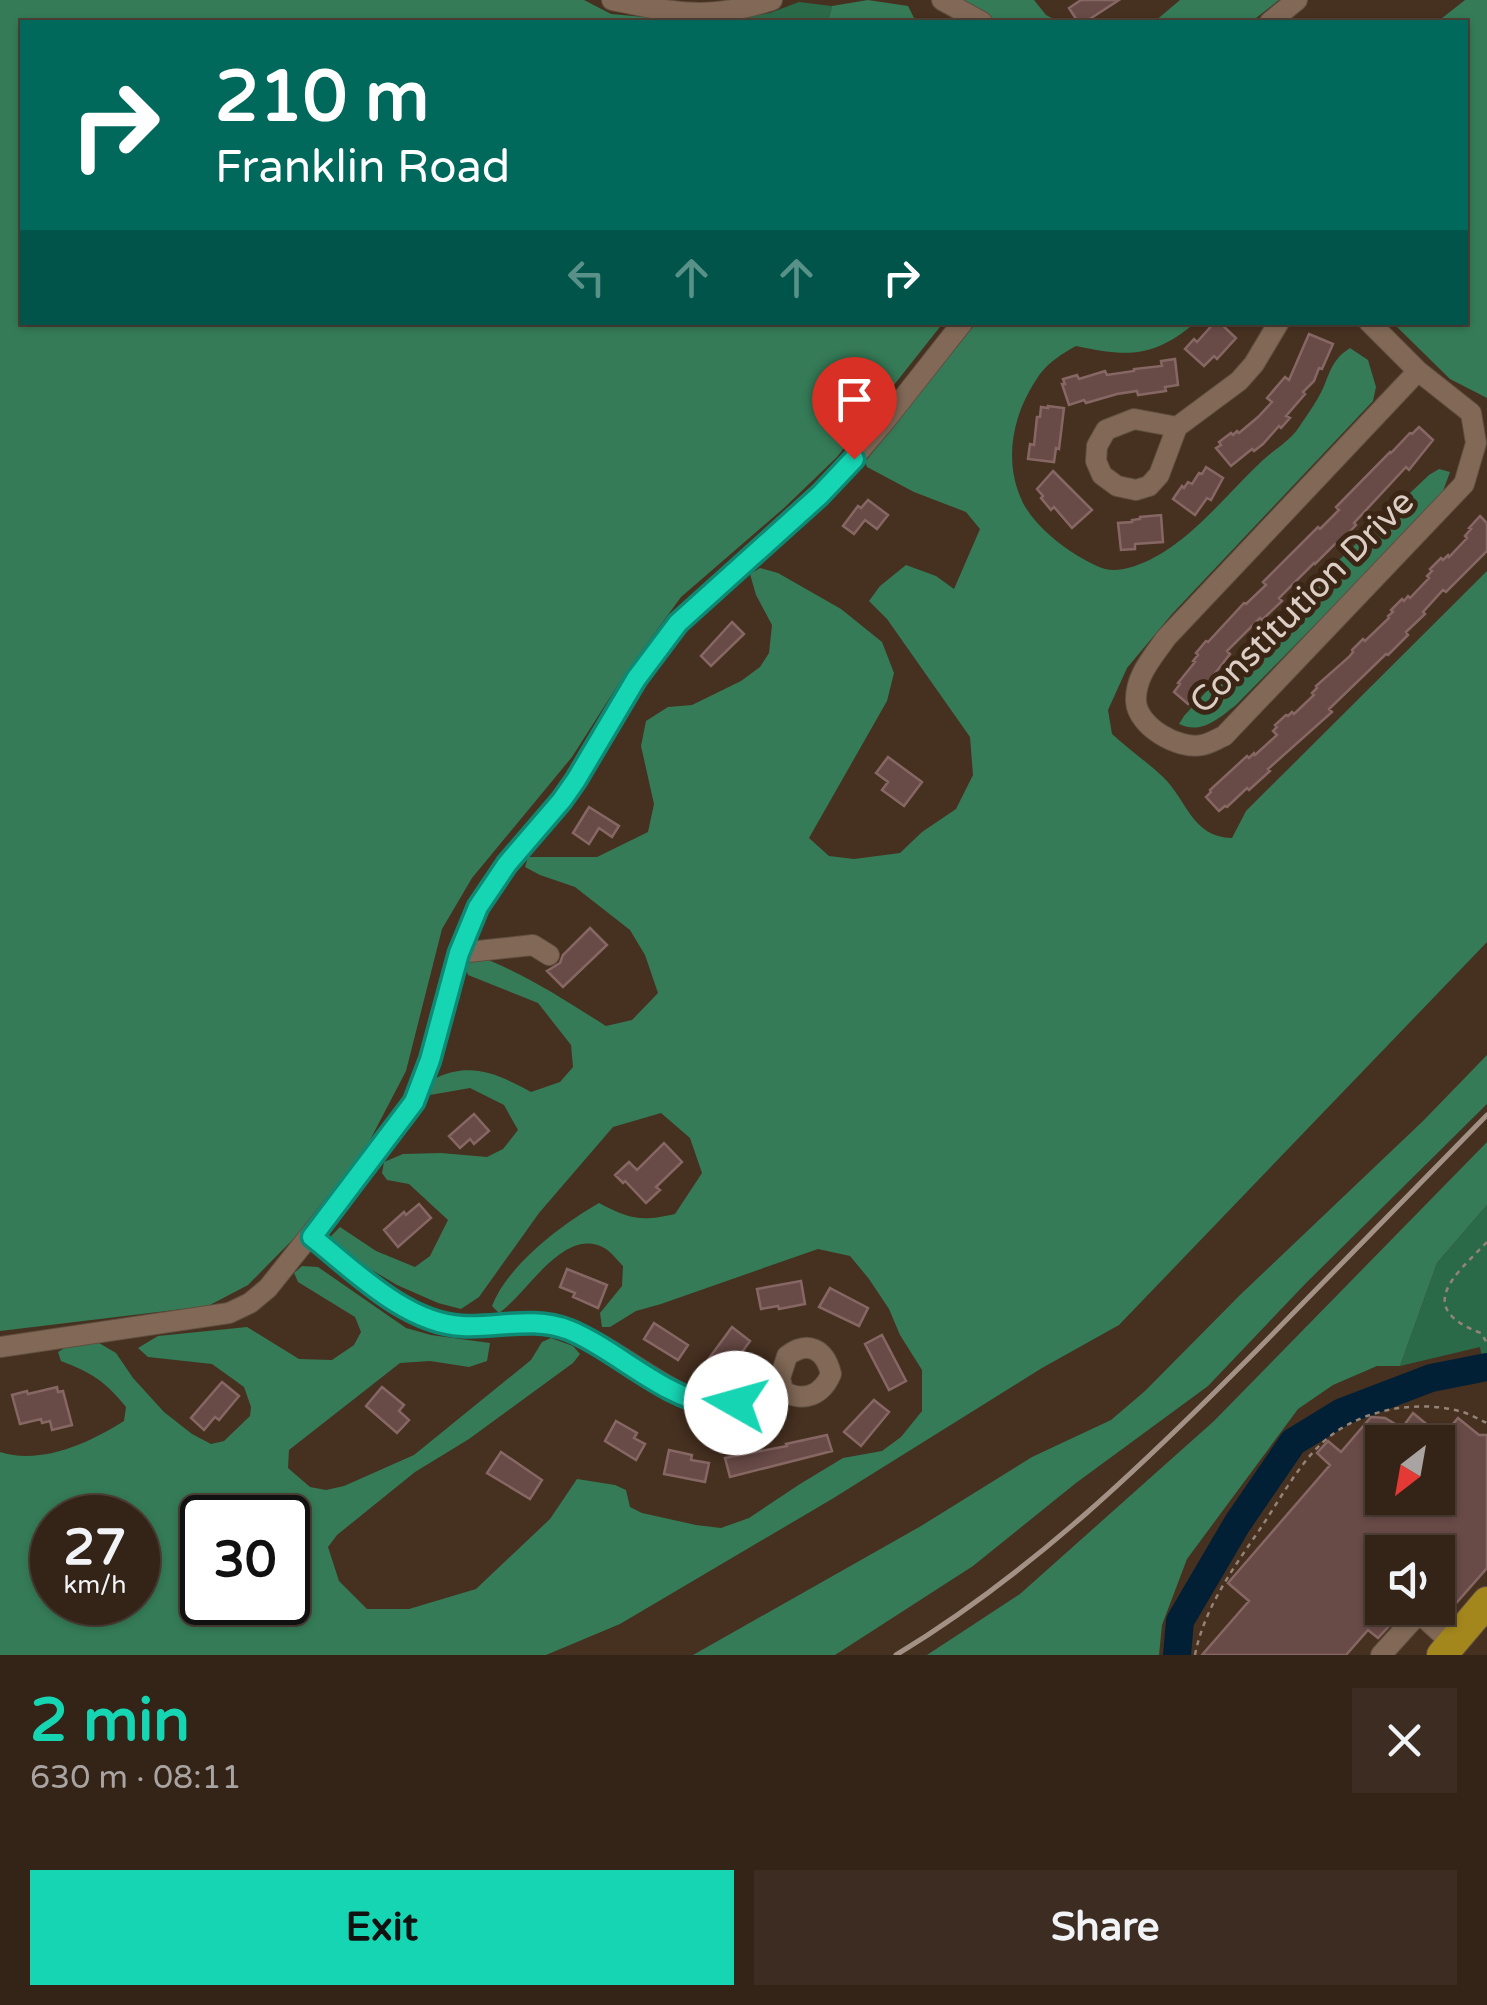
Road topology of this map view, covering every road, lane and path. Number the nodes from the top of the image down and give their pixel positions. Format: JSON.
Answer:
{"nodes":[{"id":1,"x":612,"y":0,"type":"edge"},
{"id":2,"x":772,"y":0,"type":"edge"},
{"id":3,"x":942,"y":0,"type":"edge"},
{"id":4,"x":1297,"y":0,"type":"edge"},
{"id":5,"x":978,"y":20,"type":"edge"},
{"id":6,"x":1272,"y":20,"type":"edge"},
{"id":7,"x":961,"y":325,"type":"edge"},
{"id":8,"x":1276,"y":325,"type":"edge"},
{"id":9,"x":1372,"y":325,"type":"edge"},
{"id":10,"x":1418,"y":371,"type":"junction"},
{"id":11,"x":1178,"y":427,"type":"dead end"},
{"id":12,"x":459,"y":953,"type":"junction"},
{"id":13,"x":550,"y":955,"type":"dead end"},
{"id":14,"x":312,"y":1237,"type":"junction"},
{"id":15,"x":1487,"y":1242,"type":"edge"},
{"id":16,"x":1487,"y":1343,"type":"edge"},
{"id":17,"x":0,"y":1347,"type":"edge"},
{"id":18,"x":783,"y":1391,"type":"dead end"},
{"id":19,"x":1487,"y":1423,"type":"edge"},
{"id":20,"x":1487,"y":1602,"type":"edge"},
{"id":21,"x":1447,"y":1649,"type":"edge"},
{"id":22,"x":1196,"y":1655,"type":"edge"},
{"id":23,"x":1381,"y":1655,"type":"edge"}],
"edges":[{"from":1,"to":2,"type":"street"},
{"from":3,"to":5,"type":"street"},
{"from":4,"to":6,"type":"street"},
{"from":7,"to":12,"type":"street"},
{"from":8,"to":11,"type":"street"},
{"from":9,"to":10,"type":"street","name":"Constitution Drive"},
{"from":10,"to":10,"type":"street","name":"Constitution Drive"},
{"from":12,"to":13,"type":"street"},
{"from":12,"to":14,"type":"street"},
{"from":14,"to":17,"type":"street"},
{"from":14,"to":18,"type":"street"},
{"from":15,"to":16,"type":"path"},
{"from":19,"to":22,"type":"path"},
{"from":20,"to":21,"type":"highway"},
{"from":21,"to":23,"type":"street"}]}
